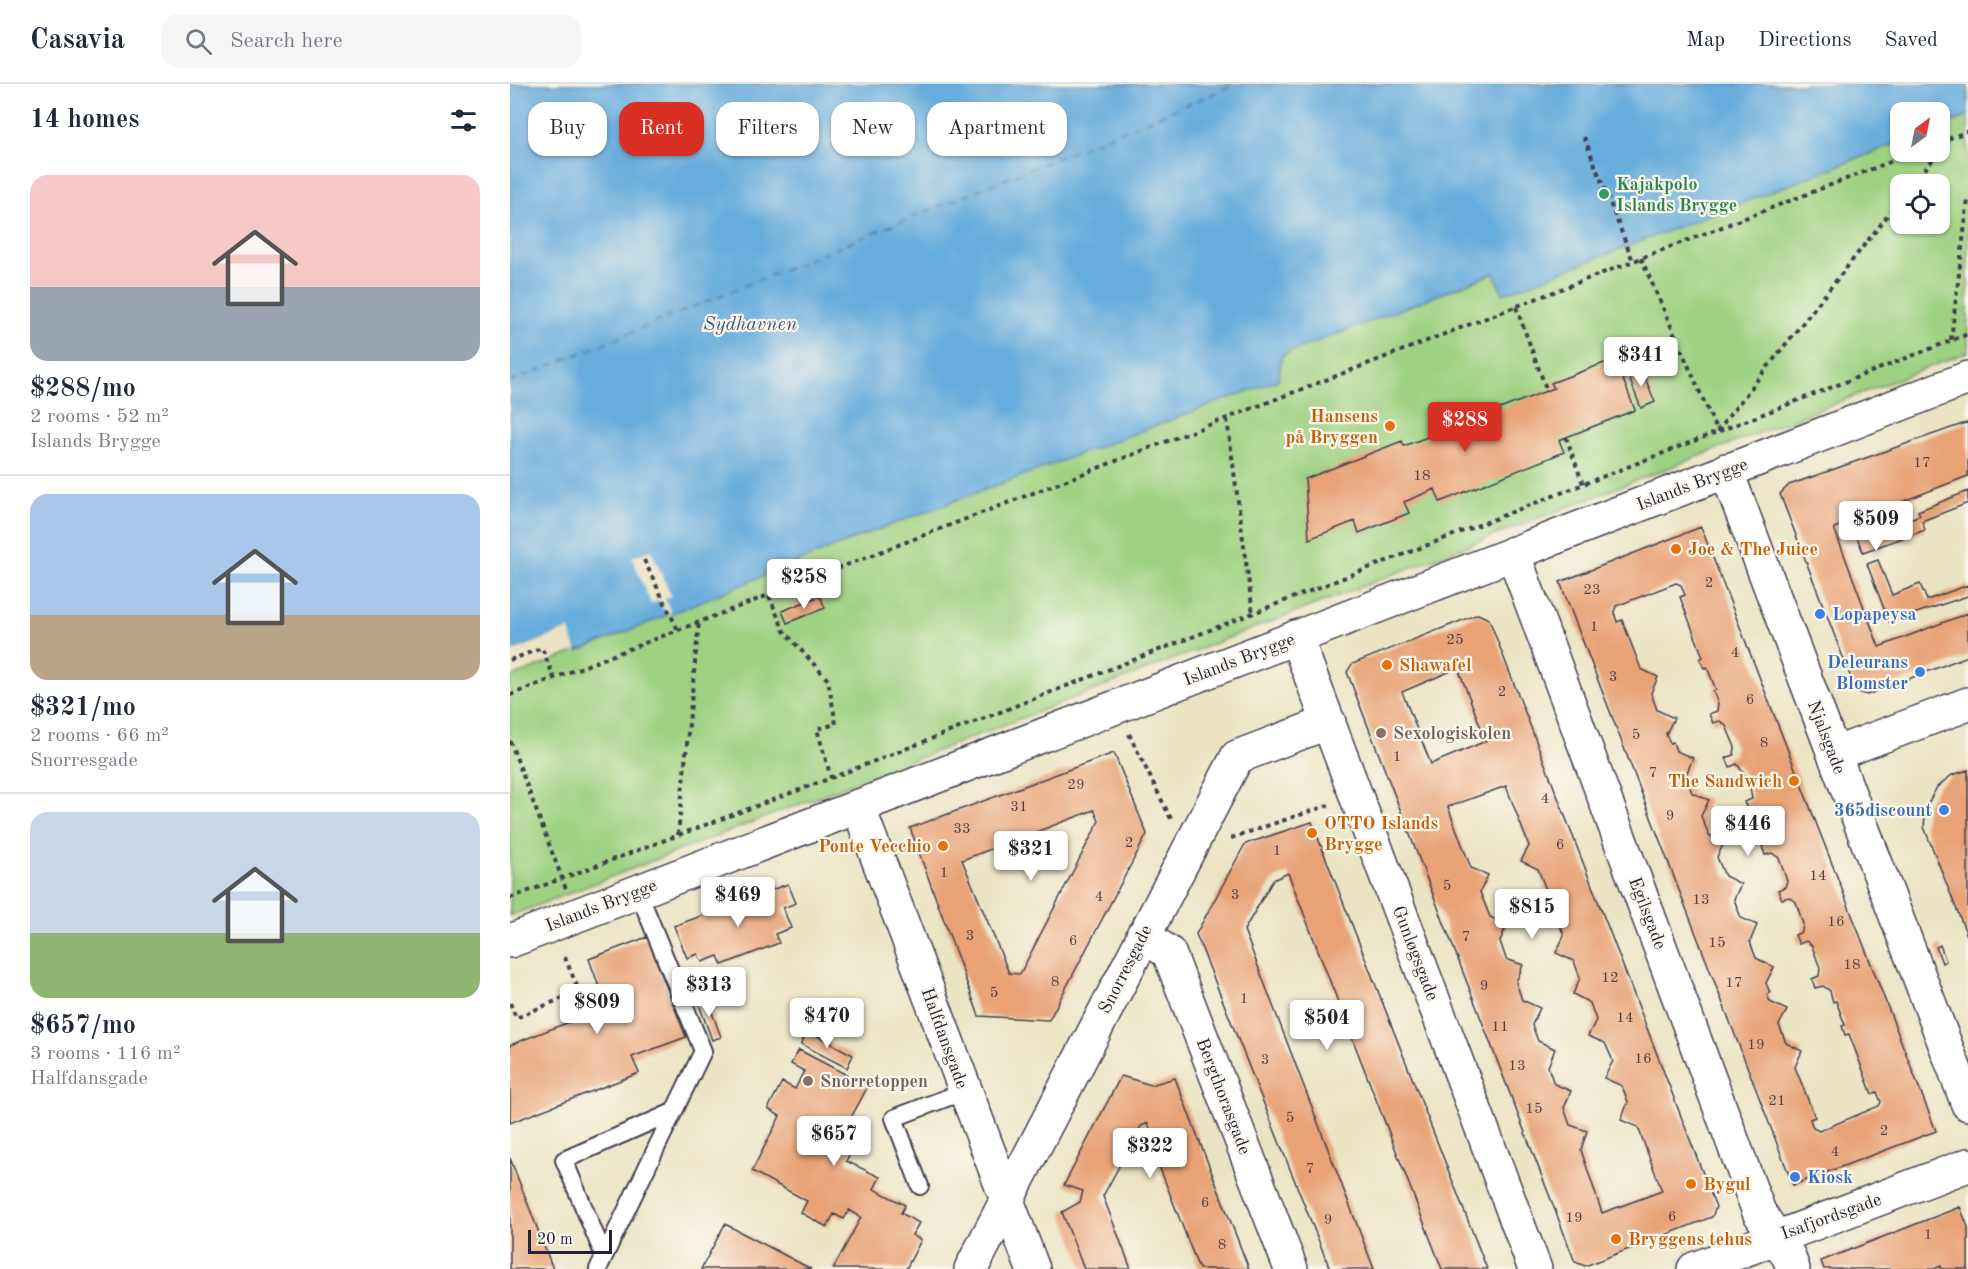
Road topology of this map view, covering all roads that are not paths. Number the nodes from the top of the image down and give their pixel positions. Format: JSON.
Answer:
{"nodes":[{"id":1,"x":1968,"y":378,"type":"edge"},
{"id":2,"x":1726,"y":470,"type":"junction"},
{"id":3,"x":1513,"y":553,"type":"junction"},
{"id":4,"x":1296,"y":637,"type":"junction"},
{"id":5,"x":1968,"y":704,"type":"edge"},
{"id":6,"x":1329,"y":722,"type":"junction"},
{"id":7,"x":1834,"y":754,"type":"junction"},
{"id":8,"x":858,"y":806,"type":"junction"},
{"id":9,"x":638,"y":891,"type":"junction"},
{"id":10,"x":1143,"y":935,"type":"junction"},
{"id":11,"x":510,"y":941,"type":"edge"},
{"id":12,"x":964,"y":1091,"type":"junction"},
{"id":13,"x":1968,"y":1104,"type":"edge"},
{"id":14,"x":673,"y":1112,"type":"junction"},
{"id":15,"x":1968,"y":1165,"type":"edge"},
{"id":16,"x":920,"y":1186,"type":"dead end"},
{"id":17,"x":1005,"y":1201,"type":"junction"},
{"id":18,"x":1776,"y":1236,"type":"junction"},
{"id":19,"x":601,"y":1263,"type":"edge"},
{"id":20,"x":971,"y":1269,"type":"edge"},
{"id":21,"x":1033,"y":1269,"type":"edge"},
{"id":22,"x":1291,"y":1269,"type":"edge"},
{"id":23,"x":1535,"y":1269,"type":"edge"},
{"id":24,"x":1694,"y":1269,"type":"edge"},
{"id":25,"x":1793,"y":1269,"type":"edge"}],
"edges":[{"from":1,"to":2,"type":"street","name":"Islands Brygge"},
{"from":2,"to":3,"type":"street","name":"Islands Brygge"},
{"from":2,"to":7,"type":"street","name":"Njalsgade"},
{"from":3,"to":4,"type":"street","name":"Islands Brygge"},
{"from":3,"to":18,"type":"street","name":"Egilsgade"},
{"from":4,"to":6,"type":"street","name":"Gunløgsgade"},
{"from":4,"to":8,"type":"street","name":"Islands Brygge"},
{"from":5,"to":7,"type":"street"},
{"from":6,"to":10,"type":"street","name":"Snorresgade"},
{"from":6,"to":23,"type":"street","name":"Gunløgsgade"},
{"from":7,"to":13,"type":"street","name":"Njalsgade"},
{"from":8,"to":9,"type":"street","name":"Islands Brygge"},
{"from":8,"to":12,"type":"street","name":"Halfdansgade"},
{"from":9,"to":11,"type":"street","name":"Islands Brygge"},
{"from":9,"to":14,"type":"lane"},
{"from":10,"to":17,"type":"street","name":"Snorresgade"},
{"from":10,"to":22,"type":"street","name":"Bergthorasgade"},
{"from":12,"to":16,"type":"lane"},
{"from":12,"to":17,"type":"street","name":"Halfdansgade"},
{"from":14,"to":19,"type":"lane"},
{"from":14,"to":19,"type":"lane"},
{"from":15,"to":18,"type":"street","name":"Isafjordsgade"},
{"from":17,"to":20,"type":"street","name":"Snorresgade"},
{"from":17,"to":21,"type":"street","name":"Halfdansgade"},
{"from":18,"to":24,"type":"street","name":"Isafjordsgade"},
{"from":18,"to":25,"type":"street","name":"Egilsgade"}]}
